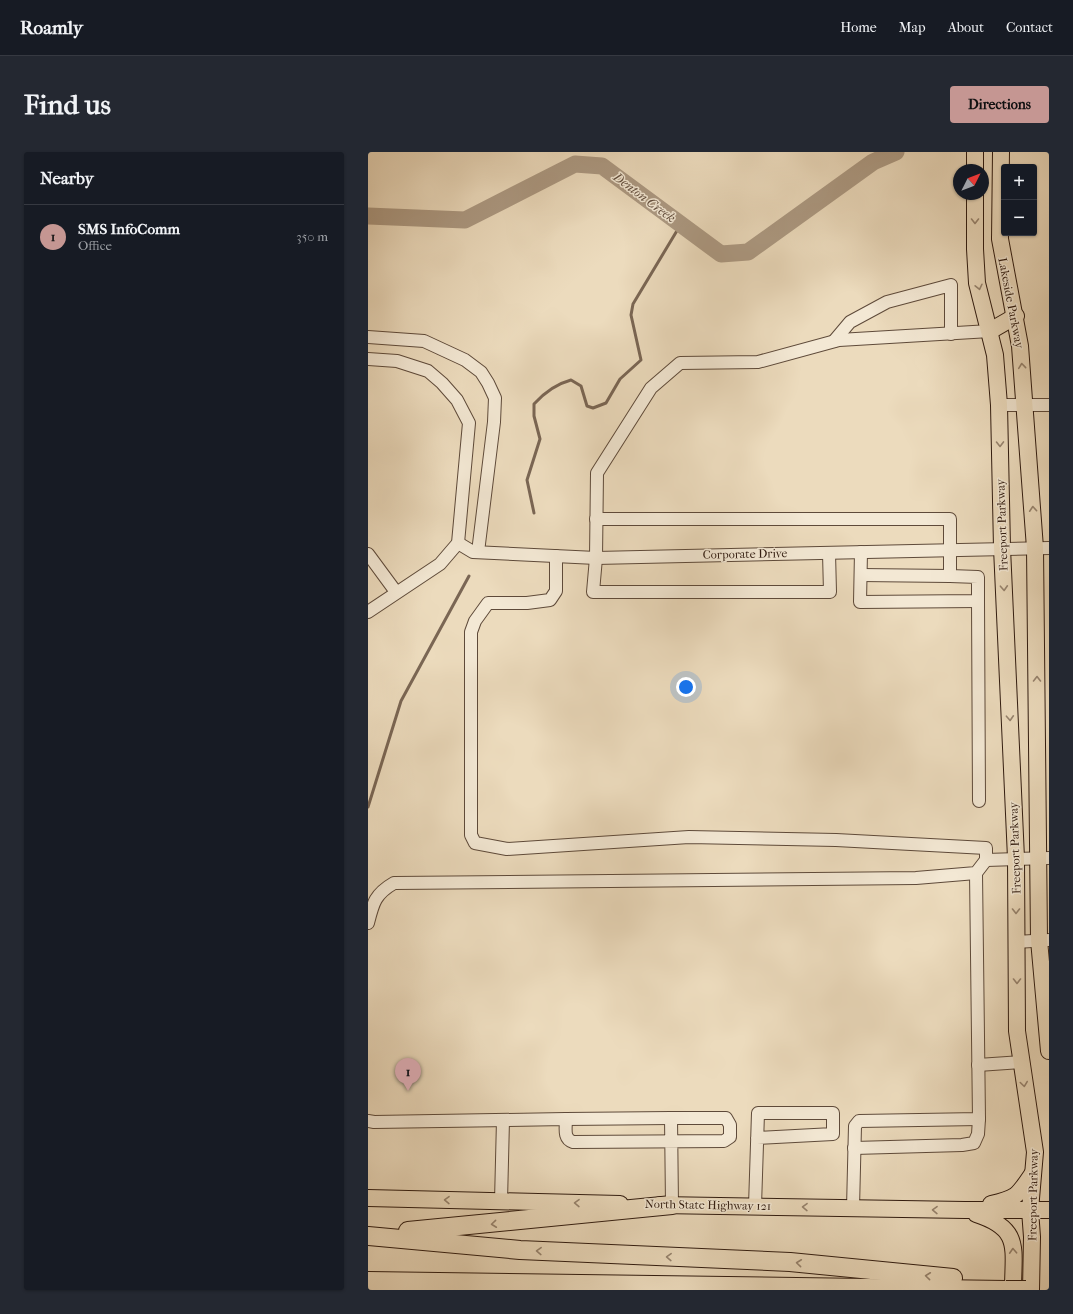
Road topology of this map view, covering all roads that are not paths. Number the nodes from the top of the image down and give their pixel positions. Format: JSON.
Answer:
{"nodes":[{"id":1,"x":975,"y":152,"type":"edge"},
{"id":2,"x":1001,"y":152,"type":"edge"},
{"id":3,"x":975,"y":164,"type":"edge"},
{"id":4,"x":975,"y":200,"type":"edge"},
{"id":5,"x":1016,"y":316,"type":"junction"},
{"id":6,"x":990,"y":331,"type":"junction"},
{"id":7,"x":951,"y":334,"type":"junction"},
{"id":8,"x":368,"y":337,"type":"edge"},
{"id":9,"x":834,"y":341,"type":"junction"},
{"id":10,"x":368,"y":359,"type":"edge"},
{"id":11,"x":999,"y":405,"type":"junction"},
{"id":12,"x":1026,"y":405,"type":"junction"},
{"id":13,"x":1049,"y":405,"type":"edge"},
{"id":14,"x":596,"y":518,"type":"junction"},
{"id":15,"x":458,"y":543,"type":"junction"},
{"id":16,"x":1002,"y":548,"type":"junction"},
{"id":17,"x":1042,"y":548,"type":"edge"},
{"id":18,"x":949,"y":549,"type":"junction"},
{"id":19,"x":478,"y":552,"type":"junction"},
{"id":20,"x":829,"y":552,"type":"junction"},
{"id":21,"x":861,"y":552,"type":"junction"},
{"id":22,"x":368,"y":554,"type":"edge"},
{"id":23,"x":556,"y":556,"type":"junction"},
{"id":24,"x":596,"y":558,"type":"junction"},
{"id":25,"x":861,"y":575,"type":"junction"},
{"id":26,"x":950,"y":576,"type":"junction"},
{"id":27,"x":396,"y":592,"type":"junction"},
{"id":28,"x":978,"y":602,"type":"junction"},
{"id":29,"x":368,"y":612,"type":"edge"},
{"id":30,"x":979,"y":801,"type":"dead end"},
{"id":31,"x":1016,"y":858,"type":"junction"},
{"id":32,"x":1044,"y":858,"type":"edge"},
{"id":33,"x":986,"y":860,"type":"junction"},
{"id":34,"x":976,"y":873,"type":"junction"},
{"id":35,"x":368,"y":924,"type":"edge"},
{"id":36,"x":1044,"y":940,"type":"edge"},
{"id":37,"x":1016,"y":942,"type":"junction"},
{"id":38,"x":1049,"y":1051,"type":"edge"},
{"id":39,"x":1021,"y":1062,"type":"junction"},
{"id":40,"x":978,"y":1065,"type":"junction"},
{"id":41,"x":671,"y":1118,"type":"junction"},
{"id":42,"x":566,"y":1119,"type":"junction"},
{"id":43,"x":979,"y":1119,"type":"junction"},
{"id":44,"x":502,"y":1120,"type":"junction"},
{"id":45,"x":368,"y":1121,"type":"edge"},
{"id":46,"x":757,"y":1138,"type":"junction"},
{"id":47,"x":671,"y":1141,"type":"junction"},
{"id":48,"x":854,"y":1148,"type":"junction"},
{"id":49,"x":1034,"y":1171,"type":"junction"},
{"id":50,"x":368,"y":1198,"type":"edge"},
{"id":51,"x":501,"y":1201,"type":"junction"},
{"id":52,"x":672,"y":1205,"type":"junction"},
{"id":53,"x":755,"y":1206,"type":"junction"},
{"id":54,"x":854,"y":1208,"type":"junction"},
{"id":55,"x":966,"y":1210,"type":"junction"},
{"id":56,"x":1030,"y":1210,"type":"junction"},
{"id":57,"x":1049,"y":1210,"type":"edge"},
{"id":58,"x":368,"y":1235,"type":"edge"},
{"id":59,"x":368,"y":1281,"type":"edge"},
{"id":60,"x":999,"y":1289,"type":"edge"},
{"id":61,"x":1013,"y":1290,"type":"edge"},
{"id":62,"x":1026,"y":1290,"type":"edge"},
{"id":63,"x":1031,"y":1290,"type":"edge"}],
"edges":[{"from":1,"to":3,"type":"main road"},
{"from":2,"to":5,"type":"main road","name":"Lakeside Parkway"},
{"from":4,"to":6,"type":"main road","one_way":true},
{"from":5,"to":6,"type":"main road"},
{"from":12,"to":5,"type":"main road","name":"Lakeside Parkway","one_way":true},
{"from":6,"to":7,"type":"street"},
{"from":6,"to":11,"type":"main road"},
{"from":7,"to":9,"type":"street"},
{"from":7,"to":9,"type":"street"},
{"from":8,"to":19,"type":"street"},
{"from":9,"to":14,"type":"street"},
{"from":10,"to":15,"type":"street"},
{"from":11,"to":12,"type":"street"},
{"from":11,"to":16,"type":"main road","name":"Freeport Parkway","one_way":true},
{"from":12,"to":13,"type":"street"},
{"from":17,"to":12,"type":"main road","name":"Freeport Parkway","one_way":true},
{"from":14,"to":18,"type":"street"},
{"from":14,"to":24,"type":"street"},
{"from":15,"to":19,"type":"street","name":"Corporate Drive"},
{"from":15,"to":27,"type":"street"},
{"from":16,"to":17,"type":"street","name":"Corporate Drive"},
{"from":16,"to":18,"type":"street","name":"Corporate Drive"},
{"from":16,"to":31,"type":"main road","name":"Freeport Parkway","one_way":true},
{"from":32,"to":17,"type":"main road","name":"Freeport Parkway","one_way":true},
{"from":18,"to":21,"type":"street","name":"Corporate Drive"},
{"from":18,"to":26,"type":"street"},
{"from":19,"to":23,"type":"street","name":"Corporate Drive"},
{"from":20,"to":21,"type":"street","name":"Corporate Drive"},
{"from":20,"to":24,"type":"street","name":"Corporate Drive"},
{"from":20,"to":24,"type":"street"},
{"from":21,"to":25,"type":"street"},
{"from":22,"to":27,"type":"street"},
{"from":23,"to":24,"type":"street","name":"Corporate Drive"},
{"from":23,"to":33,"type":"street"},
{"from":25,"to":26,"type":"street"},
{"from":25,"to":28,"type":"street"},
{"from":26,"to":28,"type":"street"},
{"from":27,"to":29,"type":"street"},
{"from":28,"to":30,"type":"street"},
{"from":31,"to":32,"type":"street"},
{"from":31,"to":33,"type":"street"},
{"from":31,"to":37,"type":"main road","name":"Freeport Parkway","one_way":true},
{"from":32,"to":36,"type":"main road","name":"Freeport Parkway"},
{"from":33,"to":34,"type":"street"},
{"from":34,"to":35,"type":"street"},
{"from":34,"to":40,"type":"street"},
{"from":36,"to":37,"type":"street"},
{"from":36,"to":38,"type":"main road","name":"Freeport Parkway"},
{"from":37,"to":39,"type":"main road","name":"Freeport Parkway","one_way":true},
{"from":39,"to":40,"type":"street"},
{"from":39,"to":49,"type":"main road","name":"Freeport Parkway","one_way":true},
{"from":40,"to":43,"type":"street"},
{"from":41,"to":42,"type":"street"},
{"from":41,"to":47,"type":"street"},
{"from":41,"to":47,"type":"street"},
{"from":42,"to":44,"type":"street"},
{"from":42,"to":47,"type":"street"},
{"from":43,"to":48,"type":"street"},
{"from":43,"to":48,"type":"street"},
{"from":44,"to":45,"type":"street"},
{"from":44,"to":51,"type":"street"},
{"from":46,"to":46,"type":"street"},
{"from":46,"to":53,"type":"street"},
{"from":47,"to":52,"type":"street"},
{"from":48,"to":54,"type":"street"},
{"from":49,"to":55,"type":"main road"},
{"from":49,"to":56,"type":"main road","name":"Freeport Parkway"},
{"from":51,"to":50,"type":"main road","name":"North State Highway 121","one_way":true},
{"from":52,"to":51,"type":"main road","name":"North State Highway 121","one_way":true},
{"from":52,"to":53,"type":"main road","name":"North State Highway 121"},
{"from":52,"to":58,"type":"highway","one_way":true},
{"from":54,"to":53,"type":"main road","name":"North State Highway 121","one_way":true},
{"from":55,"to":54,"type":"main road","name":"North State Highway 121","one_way":true},
{"from":55,"to":56,"type":"main road","name":"North State Highway 121"},
{"from":61,"to":55,"type":"main road","one_way":true},
{"from":56,"to":57,"type":"main road","name":"North State Highway 121"},
{"from":56,"to":63,"type":"main road","name":"Freeport Parkway"},
{"from":60,"to":58,"type":"highway","one_way":true},
{"from":59,"to":60,"type":"highway"},
{"from":60,"to":62,"type":"highway","bridge":true}]}
